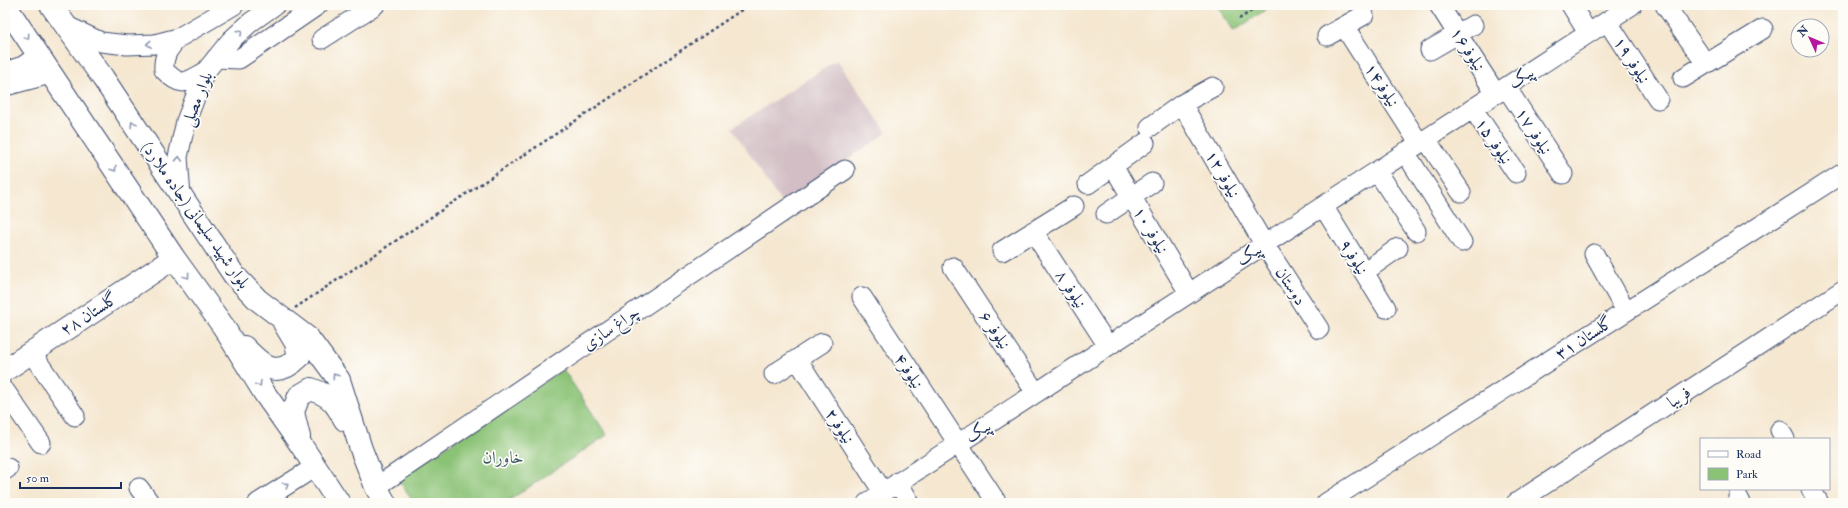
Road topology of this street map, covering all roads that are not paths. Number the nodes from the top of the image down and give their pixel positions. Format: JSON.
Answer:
{"nodes":[{"id":1,"x":5,"y":5,"type":"edge"},
{"id":2,"x":51,"y":5,"type":"edge"},
{"id":3,"x":234,"y":5,"type":"edge"},
{"id":4,"x":275,"y":5,"type":"edge"},
{"id":5,"x":318,"y":5,"type":"edge"},
{"id":6,"x":375,"y":5,"type":"edge"},
{"id":7,"x":1439,"y":5,"type":"edge"},
{"id":8,"x":1570,"y":5,"type":"edge"},
{"id":9,"x":1632,"y":5,"type":"edge"},
{"id":10,"x":1665,"y":5,"type":"edge"},
{"id":11,"x":1364,"y":15,"type":"dead end"},
{"id":12,"x":1607,"y":21,"type":"junction"},
{"id":13,"x":65,"y":25,"type":"junction"},
{"id":14,"x":1344,"y":26,"type":"junction"},
{"id":15,"x":1763,"y":29,"type":"dead end"},
{"id":16,"x":1465,"y":30,"type":"junction"},
{"id":17,"x":1588,"y":33,"type":"junction"},
{"id":18,"x":1327,"y":36,"type":"dead end"},
{"id":19,"x":178,"y":38,"type":"junction"},
{"id":20,"x":322,"y":40,"type":"dead end"},
{"id":21,"x":1430,"y":50,"type":"dead end"},
{"id":22,"x":38,"y":55,"type":"junction"},
{"id":23,"x":1706,"y":64,"type":"junction"},
{"id":24,"x":210,"y":65,"type":"junction"},
{"id":25,"x":5,"y":72,"type":"edge"},
{"id":26,"x":50,"y":74,"type":"junction"},
{"id":27,"x":1683,"y":78,"type":"dead end"},
{"id":28,"x":5,"y":86,"type":"edge"},
{"id":29,"x":1213,"y":87,"type":"dead end"},
{"id":30,"x":1501,"y":90,"type":"junction"},
{"id":31,"x":1658,"y":99,"type":"dead end"},
{"id":32,"x":1182,"y":104,"type":"junction"},
{"id":33,"x":1472,"y":109,"type":"junction"},
{"id":34,"x":1417,"y":145,"type":"junction"},
{"id":35,"x":1113,"y":166,"type":"junction"},
{"id":36,"x":846,"y":170,"type":"dead end"},
{"id":37,"x":1377,"y":171,"type":"junction"},
{"id":38,"x":1516,"y":173,"type":"dead end"},
{"id":39,"x":1843,"y":173,"type":"edge"},
{"id":40,"x":1563,"y":174,"type":"dead end"},
{"id":41,"x":1088,"y":184,"type":"dead end"},
{"id":42,"x":1152,"y":184,"type":"dead end"},
{"id":43,"x":1460,"y":192,"type":"dead end"},
{"id":44,"x":181,"y":197,"type":"junction"},
{"id":45,"x":1131,"y":197,"type":"junction"},
{"id":46,"x":1074,"y":206,"type":"dead end"},
{"id":47,"x":1323,"y":206,"type":"junction"},
{"id":48,"x":1106,"y":214,"type":"dead end"},
{"id":49,"x":1416,"y":230,"type":"dead end"},
{"id":50,"x":1033,"y":231,"type":"junction"},
{"id":51,"x":1462,"y":242,"type":"dead end"},
{"id":52,"x":1264,"y":244,"type":"junction"},
{"id":53,"x":1398,"y":248,"type":"dead end"},
{"id":54,"x":1002,"y":251,"type":"dead end"},
{"id":55,"x":1594,"y":254,"type":"dead end"},
{"id":56,"x":174,"y":258,"type":"junction"},
{"id":57,"x":953,"y":267,"type":"dead end"},
{"id":58,"x":1364,"y":272,"type":"junction"},
{"id":59,"x":1843,"y":290,"type":"edge"},
{"id":60,"x":1189,"y":293,"type":"junction"},
{"id":61,"x":862,"y":297,"type":"dead end"},
{"id":62,"x":1386,"y":308,"type":"dead end"},
{"id":63,"x":1626,"y":311,"type":"junction"},
{"id":64,"x":281,"y":317,"type":"junction"},
{"id":65,"x":223,"y":326,"type":"junction"},
{"id":66,"x":1319,"y":328,"type":"dead end"},
{"id":67,"x":822,"y":343,"type":"dead end"},
{"id":68,"x":1108,"y":346,"type":"junction"},
{"id":69,"x":31,"y":352,"type":"junction"},
{"id":70,"x":797,"y":359,"type":"junction"},
{"id":71,"x":5,"y":370,"type":"edge"},
{"id":72,"x":774,"y":374,"type":"dead end"},
{"id":73,"x":5,"y":391,"type":"edge"},
{"id":74,"x":1036,"y":393,"type":"junction"},
{"id":75,"x":75,"y":416,"type":"dead end"},
{"id":76,"x":41,"y":443,"type":"dead end"},
{"id":77,"x":957,"y":444,"type":"junction"},
{"id":78,"x":301,"y":445,"type":"junction"},
{"id":79,"x":361,"y":450,"type":"junction"},
{"id":80,"x":315,"y":467,"type":"junction"},
{"id":81,"x":891,"y":487,"type":"junction"},
{"id":82,"x":1812,"y":490,"type":"edge"},
{"id":83,"x":380,"y":495,"type":"edge"},
{"id":84,"x":258,"y":503,"type":"edge"},
{"id":85,"x":339,"y":503,"type":"edge"},
{"id":86,"x":867,"y":503,"type":"edge"},
{"id":87,"x":910,"y":503,"type":"edge"},
{"id":88,"x":997,"y":503,"type":"edge"},
{"id":89,"x":1326,"y":503,"type":"edge"},
{"id":90,"x":1516,"y":503,"type":"edge"},
{"id":91,"x":1819,"y":503,"type":"edge"}],
"edges":[{"from":1,"to":22,"type":"main road","one_way":true},
{"from":2,"to":13,"type":"main road","name":"بلوار شهید سلیمانی (جاده ملارد)"},
{"from":3,"to":19,"type":"street"},
{"from":24,"to":4,"type":"street","name":"بلوار مصلی","one_way":true},
{"from":5,"to":24,"type":"street"},
{"from":6,"to":20,"type":"street"},
{"from":7,"to":16,"type":"street","name":"نیلوفر۱۶"},
{"from":8,"to":17,"type":"street"},
{"from":9,"to":12,"type":"street","name":"پیک"},
{"from":10,"to":23,"type":"street"},
{"from":11,"to":14,"type":"street"},
{"from":12,"to":17,"type":"street","name":"پیک"},
{"from":12,"to":31,"type":"street","name":"نیلوفر ۱۹"},
{"from":19,"to":13,"type":"street","one_way":true},
{"from":44,"to":13,"type":"main road","name":"بلوار شهید سلیمانی (جاده ملارد)","one_way":true},
{"from":14,"to":18,"type":"street"},
{"from":14,"to":34,"type":"street","name":"نیلوفر۱۴"},
{"from":15,"to":23,"type":"street"},
{"from":16,"to":21,"type":"street"},
{"from":16,"to":30,"type":"street","name":"نیلوفر۱۶"},
{"from":17,"to":30,"type":"street","name":"پیک"},
{"from":19,"to":24,"type":"street"},
{"from":22,"to":25,"type":"street"},
{"from":22,"to":26,"type":"main road"},
{"from":23,"to":27,"type":"street"},
{"from":44,"to":24,"type":"street","name":"بلوار مصلی","one_way":true},
{"from":26,"to":28,"type":"street"},
{"from":26,"to":56,"type":"main road","one_way":true},
{"from":29,"to":32,"type":"street"},
{"from":30,"to":33,"type":"street","name":"پیک"},
{"from":30,"to":40,"type":"street","name":"نیلوفر ۱۷"},
{"from":32,"to":35,"type":"street"},
{"from":32,"to":52,"type":"street","name":"نیلوفر ۱۲"},
{"from":33,"to":34,"type":"street","name":"پیک"},
{"from":33,"to":38,"type":"street","name":"نیلوفر ۱۵"},
{"from":34,"to":37,"type":"street","name":"پیک"},
{"from":34,"to":43,"type":"street"},
{"from":34,"to":51,"type":"street"},
{"from":35,"to":41,"type":"street"},
{"from":35,"to":45,"type":"street","name":"نیلوفر ۱۰"},
{"from":36,"to":83,"type":"street","name":"چراغ سازی"},
{"from":37,"to":47,"type":"street","name":"پیک"},
{"from":37,"to":49,"type":"street"},
{"from":39,"to":63,"type":"street","name":"گلستان ۳۱"},
{"from":42,"to":45,"type":"street"},
{"from":44,"to":64,"type":"main road","name":"بلوار شهید سلیمانی (جاده ملارد)"},
{"from":45,"to":48,"type":"street"},
{"from":45,"to":60,"type":"street","name":"نیلوفر ۱۰"},
{"from":46,"to":50,"type":"street"},
{"from":47,"to":52,"type":"street","name":"پیک"},
{"from":47,"to":58,"type":"street","name":"نیلوفر۹"},
{"from":50,"to":54,"type":"street"},
{"from":50,"to":68,"type":"street","name":"نیلوفر ۸"},
{"from":52,"to":60,"type":"street","name":"پیک"},
{"from":52,"to":66,"type":"street","name":"دوستان"},
{"from":53,"to":58,"type":"street"},
{"from":55,"to":63,"type":"street"},
{"from":56,"to":65,"type":"main road","one_way":true},
{"from":56,"to":69,"type":"main road","name":"گلستان ۲۸"},
{"from":57,"to":74,"type":"street","name":"نیلوفر ۶"},
{"from":58,"to":62,"type":"street","name":"نیلوفر۹"},
{"from":59,"to":90,"type":"street","name":"فریبا"},
{"from":60,"to":68,"type":"street","name":"پیک"},
{"from":61,"to":77,"type":"street","name":"نیلوفر۴"},
{"from":63,"to":89,"type":"street","name":"گلستان ۳۱"},
{"from":64,"to":65,"type":"main road"},
{"from":79,"to":64,"type":"main road","name":"بلوار شهید سلیمانی (جاده ملارد)","one_way":true},
{"from":65,"to":78,"type":"main road","one_way":true},
{"from":67,"to":70,"type":"street"},
{"from":68,"to":74,"type":"street","name":"پیک"},
{"from":69,"to":71,"type":"main road","name":"گلستان ۲۸"},
{"from":69,"to":75,"type":"street"},
{"from":70,"to":72,"type":"street"},
{"from":70,"to":81,"type":"street","name":"نیلوفر۲"},
{"from":73,"to":76,"type":"street"},
{"from":74,"to":77,"type":"street","name":"پیک"},
{"from":77,"to":81,"type":"street","name":"پیک"},
{"from":77,"to":88,"type":"street","name":"نیلوفر۴"},
{"from":78,"to":79,"type":"main road"},
{"from":78,"to":80,"type":"main road"},
{"from":79,"to":83,"type":"main road","name":"بلوار شهید سلیمانی (جاده ملارد)"},
{"from":84,"to":80,"type":"street","one_way":true},
{"from":80,"to":85,"type":"main road"},
{"from":81,"to":86,"type":"street","name":"پیک"},
{"from":81,"to":87,"type":"street","name":"نیلوفر۲"},
{"from":82,"to":91,"type":"street"}]}
